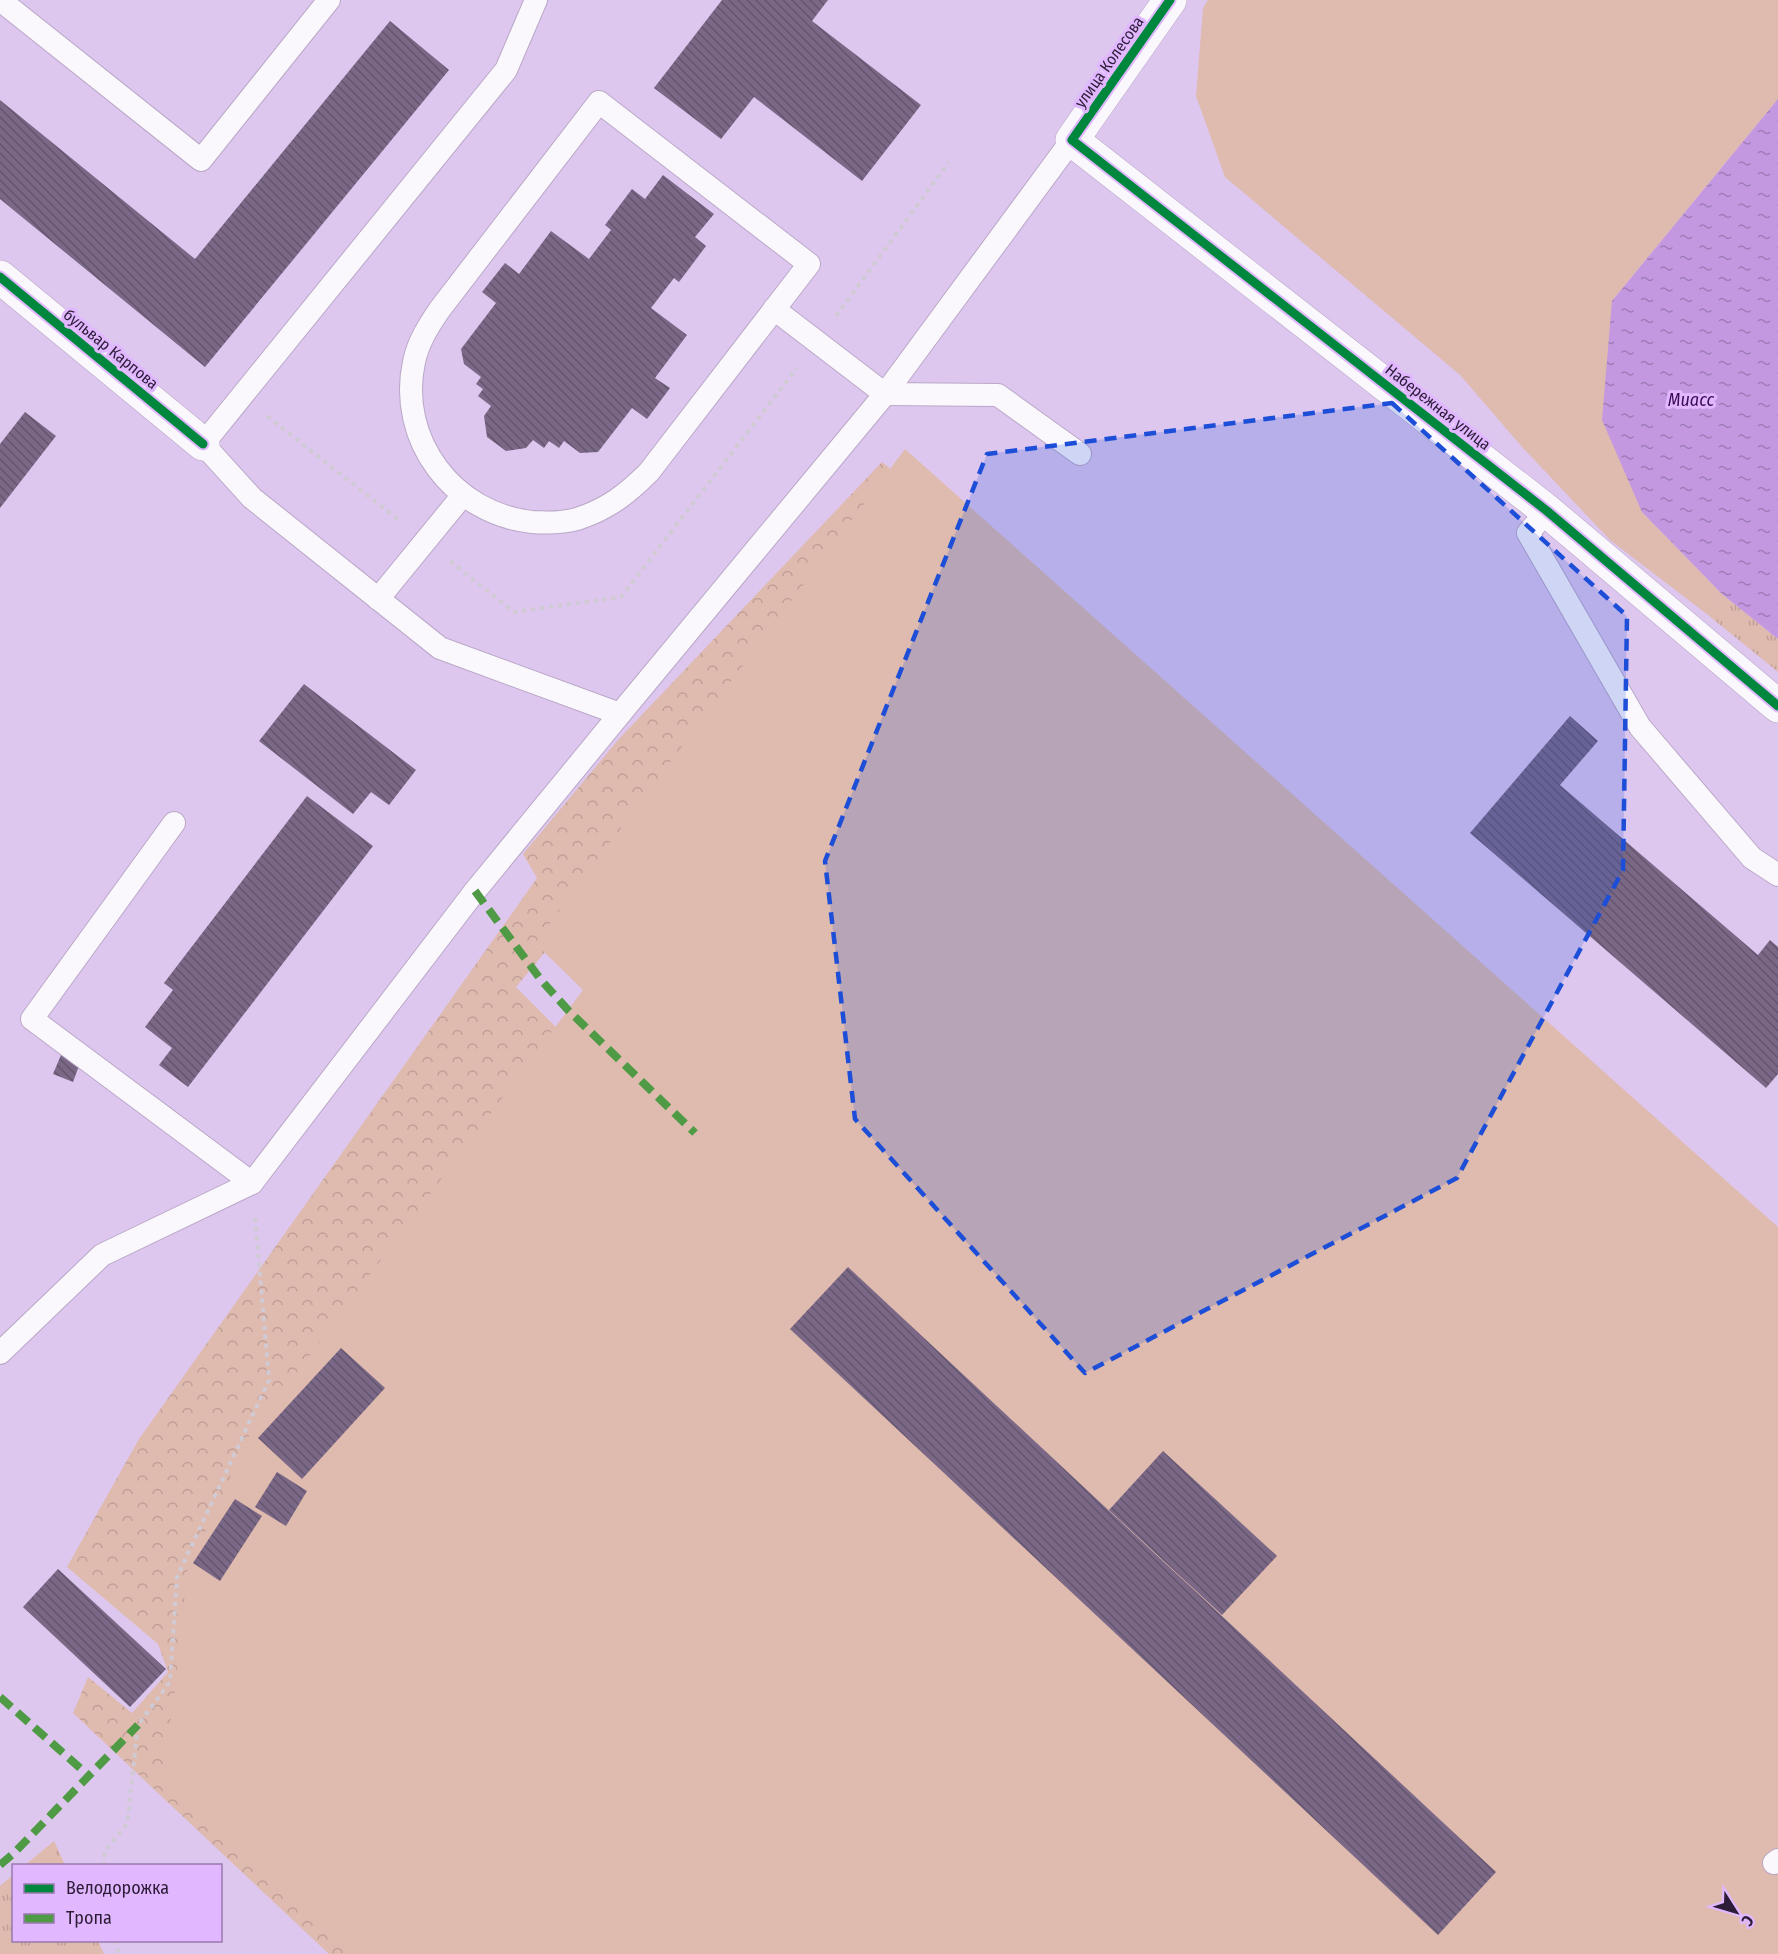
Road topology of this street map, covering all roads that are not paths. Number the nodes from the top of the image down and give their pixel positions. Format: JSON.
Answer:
{"nodes":[{"id":1,"x":0,"y":0,"type":"edge"},
{"id":2,"x":328,"y":0,"type":"edge"},
{"id":3,"x":536,"y":0,"type":"edge"},
{"id":4,"x":1165,"y":3,"type":"edge"},
{"id":5,"x":1072,"y":140,"type":"junction"},
{"id":6,"x":0,"y":277,"type":"edge"},
{"id":7,"x":774,"y":309,"type":"junction"},
{"id":8,"x":885,"y":394,"type":"junction"},
{"id":9,"x":203,"y":444,"type":"junction"},
{"id":10,"x":1080,"y":454,"type":"dead end"},
{"id":11,"x":463,"y":495,"type":"junction"},
{"id":12,"x":1547,"y":511,"type":"junction"},
{"id":13,"x":378,"y":599,"type":"junction"},
{"id":14,"x":1778,"y":706,"type":"edge"},
{"id":15,"x":620,"y":714,"type":"junction"},
{"id":16,"x":174,"y":823,"type":"dead end"},
{"id":17,"x":1778,"y":875,"type":"edge"},
{"id":18,"x":252,"y":1183,"type":"junction"},
{"id":19,"x":0,"y":1353,"type":"edge"}],
"edges":[{"from":1,"to":2,"type":"lane"},
{"from":3,"to":9,"type":"lane"},
{"from":4,"to":5,"type":"street","name":"улица Колесова"},
{"from":5,"to":8,"type":"lane"},
{"from":5,"to":12,"type":"street","name":"Набережная улица"},
{"from":6,"to":9,"type":"street","name":"бульвар Карпова"},
{"from":7,"to":8,"type":"lane"},
{"from":7,"to":11,"type":"lane"},
{"from":7,"to":11,"type":"lane"},
{"from":8,"to":10,"type":"lane"},
{"from":8,"to":15,"type":"lane"},
{"from":9,"to":13,"type":"lane"},
{"from":11,"to":13,"type":"lane"},
{"from":12,"to":14,"type":"street","name":"Набережная улица"},
{"from":12,"to":17,"type":"lane"},
{"from":13,"to":15,"type":"lane"},
{"from":15,"to":18,"type":"lane"},
{"from":16,"to":18,"type":"lane"},
{"from":18,"to":19,"type":"lane"}]}
